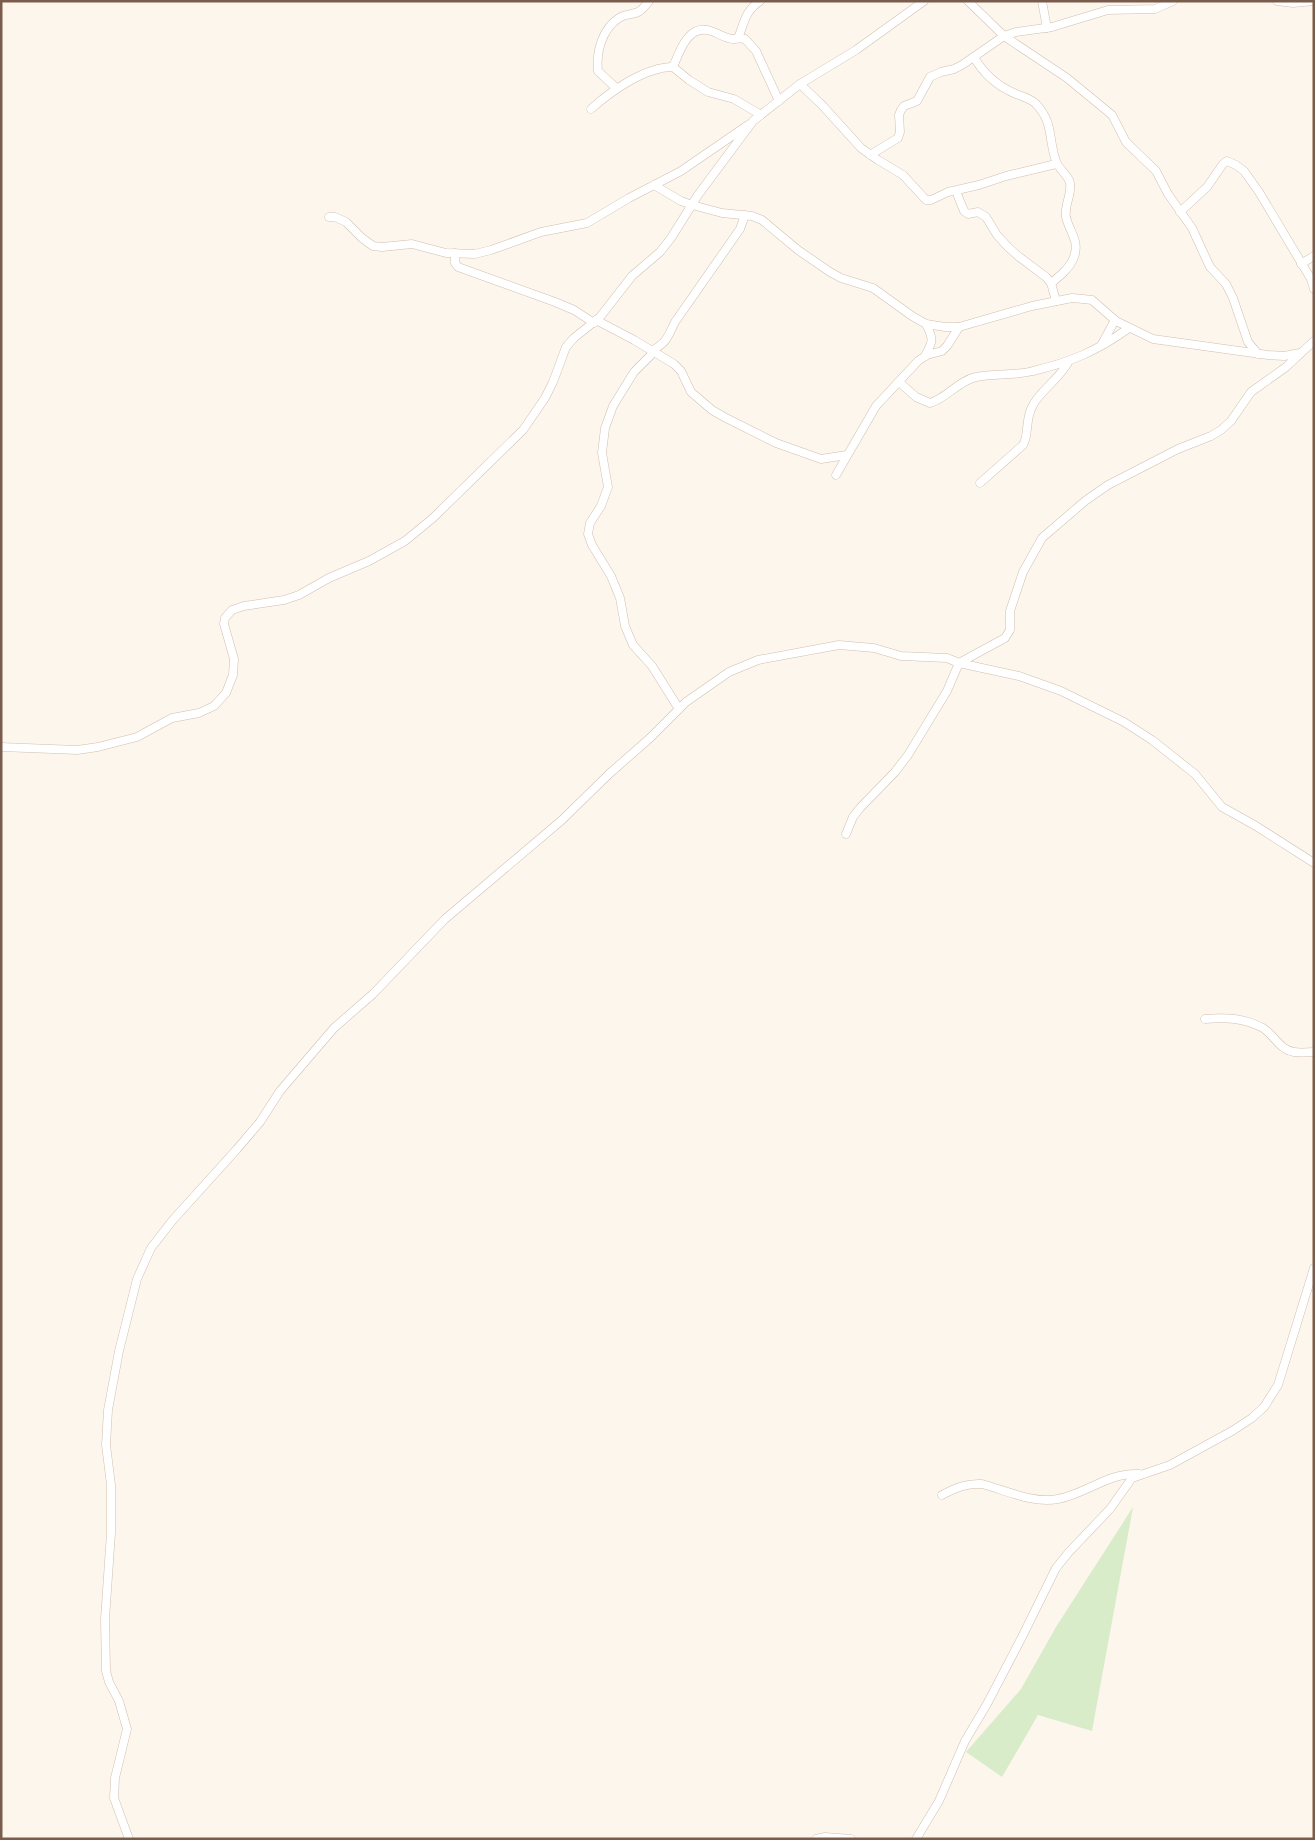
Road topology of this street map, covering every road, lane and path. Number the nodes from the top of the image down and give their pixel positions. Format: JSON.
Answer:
{"nodes":[{"id":1,"x":649,"y":1,"type":"edge"},
{"id":2,"x":760,"y":1,"type":"edge"},
{"id":3,"x":924,"y":1,"type":"edge"},
{"id":4,"x":968,"y":1,"type":"edge"},
{"id":5,"x":1042,"y":1,"type":"edge"},
{"id":6,"x":1173,"y":1,"type":"edge"},
{"id":7,"x":1277,"y":1,"type":"edge"},
{"id":8,"x":1314,"y":2,"type":"edge"},
{"id":9,"x":1046,"y":28,"type":"junction"},
{"id":10,"x":1004,"y":36,"type":"junction"},
{"id":11,"x":738,"y":38,"type":"junction"},
{"id":12,"x":974,"y":57,"type":"junction"},
{"id":13,"x":673,"y":67,"type":"junction"},
{"id":14,"x":800,"y":84,"type":"junction"},
{"id":15,"x":616,"y":88,"type":"junction"},
{"id":16,"x":779,"y":101,"type":"junction"},
{"id":17,"x":591,"y":109,"type":"dead end"},
{"id":18,"x":761,"y":115,"type":"junction"},
{"id":19,"x":753,"y":121,"type":"junction"},
{"id":20,"x":870,"y":155,"type":"junction"},
{"id":21,"x":1056,"y":164,"type":"junction"},
{"id":22,"x":654,"y":186,"type":"junction"},
{"id":23,"x":956,"y":190,"type":"junction"},
{"id":24,"x":692,"y":205,"type":"junction"},
{"id":25,"x":1180,"y":212,"type":"junction"},
{"id":26,"x":745,"y":216,"type":"junction"},
{"id":27,"x":329,"y":217,"type":"dead end"},
{"id":28,"x":455,"y":253,"type":"junction"},
{"id":29,"x":1314,"y":256,"type":"edge"},
{"id":30,"x":1302,"y":264,"type":"junction"},
{"id":31,"x":1051,"y":283,"type":"junction"},
{"id":32,"x":1314,"y":289,"type":"edge"},
{"id":33,"x":1056,"y":301,"type":"junction"},
{"id":34,"x":1115,"y":320,"type":"junction"},
{"id":35,"x":595,"y":321,"type":"junction"},
{"id":36,"x":926,"y":324,"type":"junction"},
{"id":37,"x":959,"y":327,"type":"junction"},
{"id":38,"x":1129,"y":328,"type":"junction"},
{"id":39,"x":1314,"y":340,"type":"edge"},
{"id":40,"x":1099,"y":348,"type":"junction"},
{"id":41,"x":653,"y":351,"type":"junction"},
{"id":42,"x":1302,"y":353,"type":"junction"},
{"id":43,"x":1258,"y":354,"type":"junction"},
{"id":44,"x":925,"y":356,"type":"junction"},
{"id":45,"x":1070,"y":362,"type":"junction"},
{"id":46,"x":899,"y":382,"type":"junction"},
{"id":47,"x":847,"y":455,"type":"junction"},
{"id":48,"x":836,"y":475,"type":"dead end"},
{"id":49,"x":980,"y":483,"type":"dead end"},
{"id":50,"x":959,"y":663,"type":"junction"},
{"id":51,"x":679,"y":709,"type":"junction"},
{"id":52,"x":1,"y":747,"type":"edge"},
{"id":53,"x":846,"y":834,"type":"dead end"},
{"id":54,"x":1314,"y":863,"type":"edge"},
{"id":55,"x":1205,"y":1019,"type":"dead end"},
{"id":56,"x":1314,"y":1052,"type":"edge"},
{"id":57,"x":1314,"y":1268,"type":"edge"},
{"id":58,"x":1141,"y":1475,"type":"junction"},
{"id":59,"x":942,"y":1495,"type":"dead end"},
{"id":60,"x":129,"y":1839,"type":"edge"},
{"id":61,"x":816,"y":1839,"type":"edge"},
{"id":62,"x":851,"y":1839,"type":"edge"},
{"id":63,"x":916,"y":1839,"type":"edge"}],
"edges":[{"from":1,"to":15,"type":"street"},
{"from":2,"to":11,"type":"street"},
{"from":3,"to":14,"type":"street"},
{"from":4,"to":10,"type":"street"},
{"from":5,"to":9,"type":"street"},
{"from":6,"to":9,"type":"street"},
{"from":7,"to":8,"type":"street"},
{"from":9,"to":10,"type":"street"},
{"from":10,"to":12,"type":"street"},
{"from":10,"to":25,"type":"street"},
{"from":11,"to":13,"type":"street"},
{"from":11,"to":16,"type":"street"},
{"from":12,"to":20,"type":"street"},
{"from":12,"to":21,"type":"street"},
{"from":13,"to":15,"type":"street"},
{"from":13,"to":18,"type":"street"},
{"from":14,"to":16,"type":"street"},
{"from":14,"to":20,"type":"street"},
{"from":15,"to":17,"type":"street"},
{"from":16,"to":18,"type":"street"},
{"from":18,"to":19,"type":"street"},
{"from":19,"to":22,"type":"street"},
{"from":19,"to":24,"type":"street"},
{"from":20,"to":23,"type":"street"},
{"from":21,"to":23,"type":"street"},
{"from":21,"to":31,"type":"street"},
{"from":22,"to":24,"type":"street"},
{"from":22,"to":28,"type":"street"},
{"from":23,"to":31,"type":"street"},
{"from":24,"to":26,"type":"street"},
{"from":24,"to":35,"type":"street"},
{"from":25,"to":30,"type":"street"},
{"from":25,"to":43,"type":"street"},
{"from":26,"to":36,"type":"street"},
{"from":26,"to":41,"type":"street"},
{"from":27,"to":28,"type":"street"},
{"from":28,"to":35,"type":"street"},
{"from":29,"to":30,"type":"street"},
{"from":30,"to":32,"type":"street"},
{"from":31,"to":33,"type":"street"},
{"from":33,"to":34,"type":"street"},
{"from":33,"to":37,"type":"street"},
{"from":34,"to":38,"type":"street"},
{"from":34,"to":40,"type":"street"},
{"from":35,"to":41,"type":"street"},
{"from":35,"to":52,"type":"street"},
{"from":36,"to":37,"type":"street"},
{"from":36,"to":44,"type":"street"},
{"from":37,"to":44,"type":"street"},
{"from":38,"to":40,"type":"street"},
{"from":38,"to":43,"type":"street"},
{"from":39,"to":42,"type":"street"},
{"from":40,"to":45,"type":"street"},
{"from":41,"to":47,"type":"street"},
{"from":41,"to":51,"type":"street"},
{"from":42,"to":43,"type":"street"},
{"from":42,"to":50,"type":"street"},
{"from":44,"to":46,"type":"street"},
{"from":45,"to":46,"type":"street"},
{"from":45,"to":49,"type":"street"},
{"from":46,"to":47,"type":"street"},
{"from":47,"to":48,"type":"street"},
{"from":50,"to":51,"type":"street"},
{"from":50,"to":53,"type":"street"},
{"from":50,"to":54,"type":"street"},
{"from":51,"to":60,"type":"street"},
{"from":55,"to":56,"type":"street"},
{"from":57,"to":58,"type":"street"},
{"from":58,"to":59,"type":"street"},
{"from":58,"to":63,"type":"street"},
{"from":61,"to":62,"type":"street"}]}
